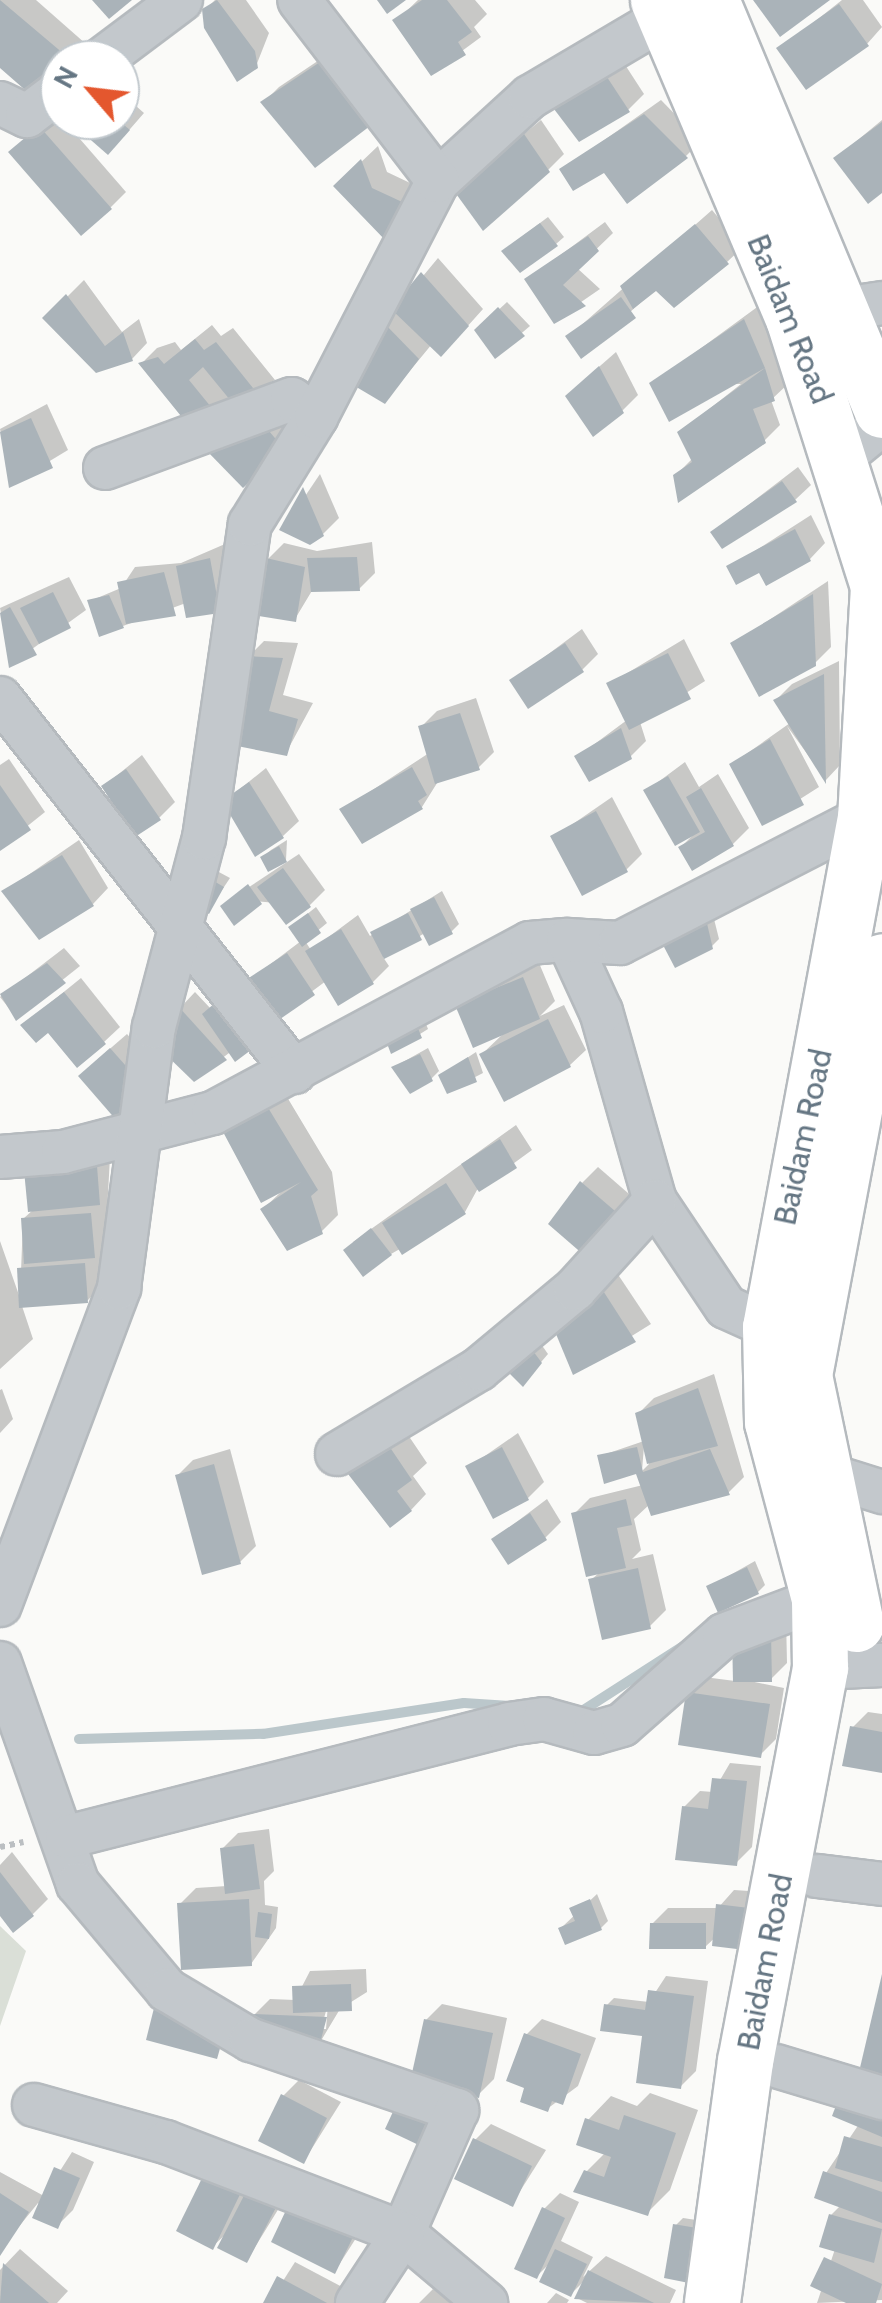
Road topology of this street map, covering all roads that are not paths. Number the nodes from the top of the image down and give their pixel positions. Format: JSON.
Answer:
{"nodes":[{"id":1,"x":181,"y":0,"type":"edge"},
{"id":2,"x":299,"y":0,"type":"edge"},
{"id":3,"x":681,"y":5,"type":"edge"},
{"id":4,"x":128,"y":40,"type":"edge"},
{"id":5,"x":0,"y":103,"type":"edge"},
{"id":6,"x":40,"y":106,"type":"edge"},
{"id":7,"x":438,"y":181,"type":"junction"},
{"id":8,"x":838,"y":309,"type":"edge"},
{"id":9,"x":882,"y":410,"type":"edge"},
{"id":10,"x":316,"y":418,"type":"junction"},
{"id":11,"x":862,"y":440,"type":"edge"},
{"id":12,"x":105,"y":468,"type":"dead end"},
{"id":13,"x":0,"y":698,"type":"edge"},
{"id":14,"x":865,"y":816,"type":"junction"},
{"id":15,"x":179,"y":926,"type":"junction"},
{"id":16,"x":568,"y":940,"type":"junction"},
{"id":17,"x":882,"y":961,"type":"edge"},
{"id":18,"x":294,"y":1072,"type":"junction"},
{"id":19,"x":146,"y":1134,"type":"junction"},
{"id":20,"x":0,"y":1157,"type":"edge"},
{"id":21,"x":655,"y":1200,"type":"junction"},
{"id":22,"x":770,"y":1327,"type":"junction"},
{"id":23,"x":338,"y":1454,"type":"dead end"},
{"id":24,"x":825,"y":1474,"type":"junction"},
{"id":25,"x":882,"y":1492,"type":"edge"},
{"id":26,"x":819,"y":1598,"type":"junction"},
{"id":27,"x":0,"y":1605,"type":"edge"},
{"id":28,"x":0,"y":1663,"type":"edge"},
{"id":29,"x":853,"y":1665,"type":"edge"},
{"id":30,"x":68,"y":1837,"type":"junction"},
{"id":31,"x":817,"y":1876,"type":"junction"},
{"id":32,"x":882,"y":1884,"type":"edge"},
{"id":33,"x":776,"y":2066,"type":"junction"},
{"id":34,"x":882,"y":2098,"type":"edge"},
{"id":35,"x":34,"y":2104,"type":"dead end"},
{"id":36,"x":403,"y":2234,"type":"junction"},
{"id":37,"x":357,"y":2303,"type":"edge"},
{"id":38,"x":486,"y":2303,"type":"edge"},
{"id":39,"x":712,"y":2303,"type":"edge"},
{"id":40,"x":742,"y":2303,"type":"edge"}],
"edges":[{"from":1,"to":4,"type":"street"},
{"from":2,"to":7,"type":"street"},
{"from":3,"to":7,"type":"street"},
{"from":3,"to":8,"type":"main road","name":"Baidam Road"},
{"from":5,"to":6,"type":"street"},
{"from":7,"to":10,"type":"street"},
{"from":8,"to":9,"type":"main road","name":"Baidam Road"},
{"from":8,"to":11,"type":"main road","name":"Baidam Road"},
{"from":10,"to":12,"type":"street"},
{"from":10,"to":15,"type":"street"},
{"from":11,"to":14,"type":"main road","name":"Baidam Road"},
{"from":13,"to":15,"type":"street"},
{"from":14,"to":16,"type":"street"},
{"from":14,"to":22,"type":"main road","name":"Baidam Road"},
{"from":15,"to":18,"type":"street"},
{"from":15,"to":19,"type":"street"},
{"from":16,"to":18,"type":"street"},
{"from":16,"to":21,"type":"street"},
{"from":17,"to":24,"type":"main road","name":"Baidam Road"},
{"from":18,"to":19,"type":"street"},
{"from":19,"to":20,"type":"street"},
{"from":19,"to":27,"type":"street"},
{"from":21,"to":22,"type":"street"},
{"from":21,"to":23,"type":"street"},
{"from":22,"to":26,"type":"main road","name":"Baidam Road"},
{"from":24,"to":25,"type":"street"},
{"from":24,"to":29,"type":"main road","name":"Baidam Road"},
{"from":26,"to":29,"type":"main road","name":"Baidam Road"},
{"from":26,"to":30,"type":"street"},
{"from":28,"to":30,"type":"street"},
{"from":29,"to":31,"type":"main road","name":"Baidam Road"},
{"from":29,"to":39,"type":"main road","name":"Baidam Road"},
{"from":30,"to":36,"type":"street"},
{"from":31,"to":32,"type":"street"},
{"from":31,"to":33,"type":"main road","name":"Baidam Road"},
{"from":33,"to":34,"type":"street"},
{"from":33,"to":40,"type":"main road","name":"Baidam Road"},
{"from":35,"to":36,"type":"street"},
{"from":36,"to":37,"type":"street"},
{"from":36,"to":38,"type":"street"}]}
